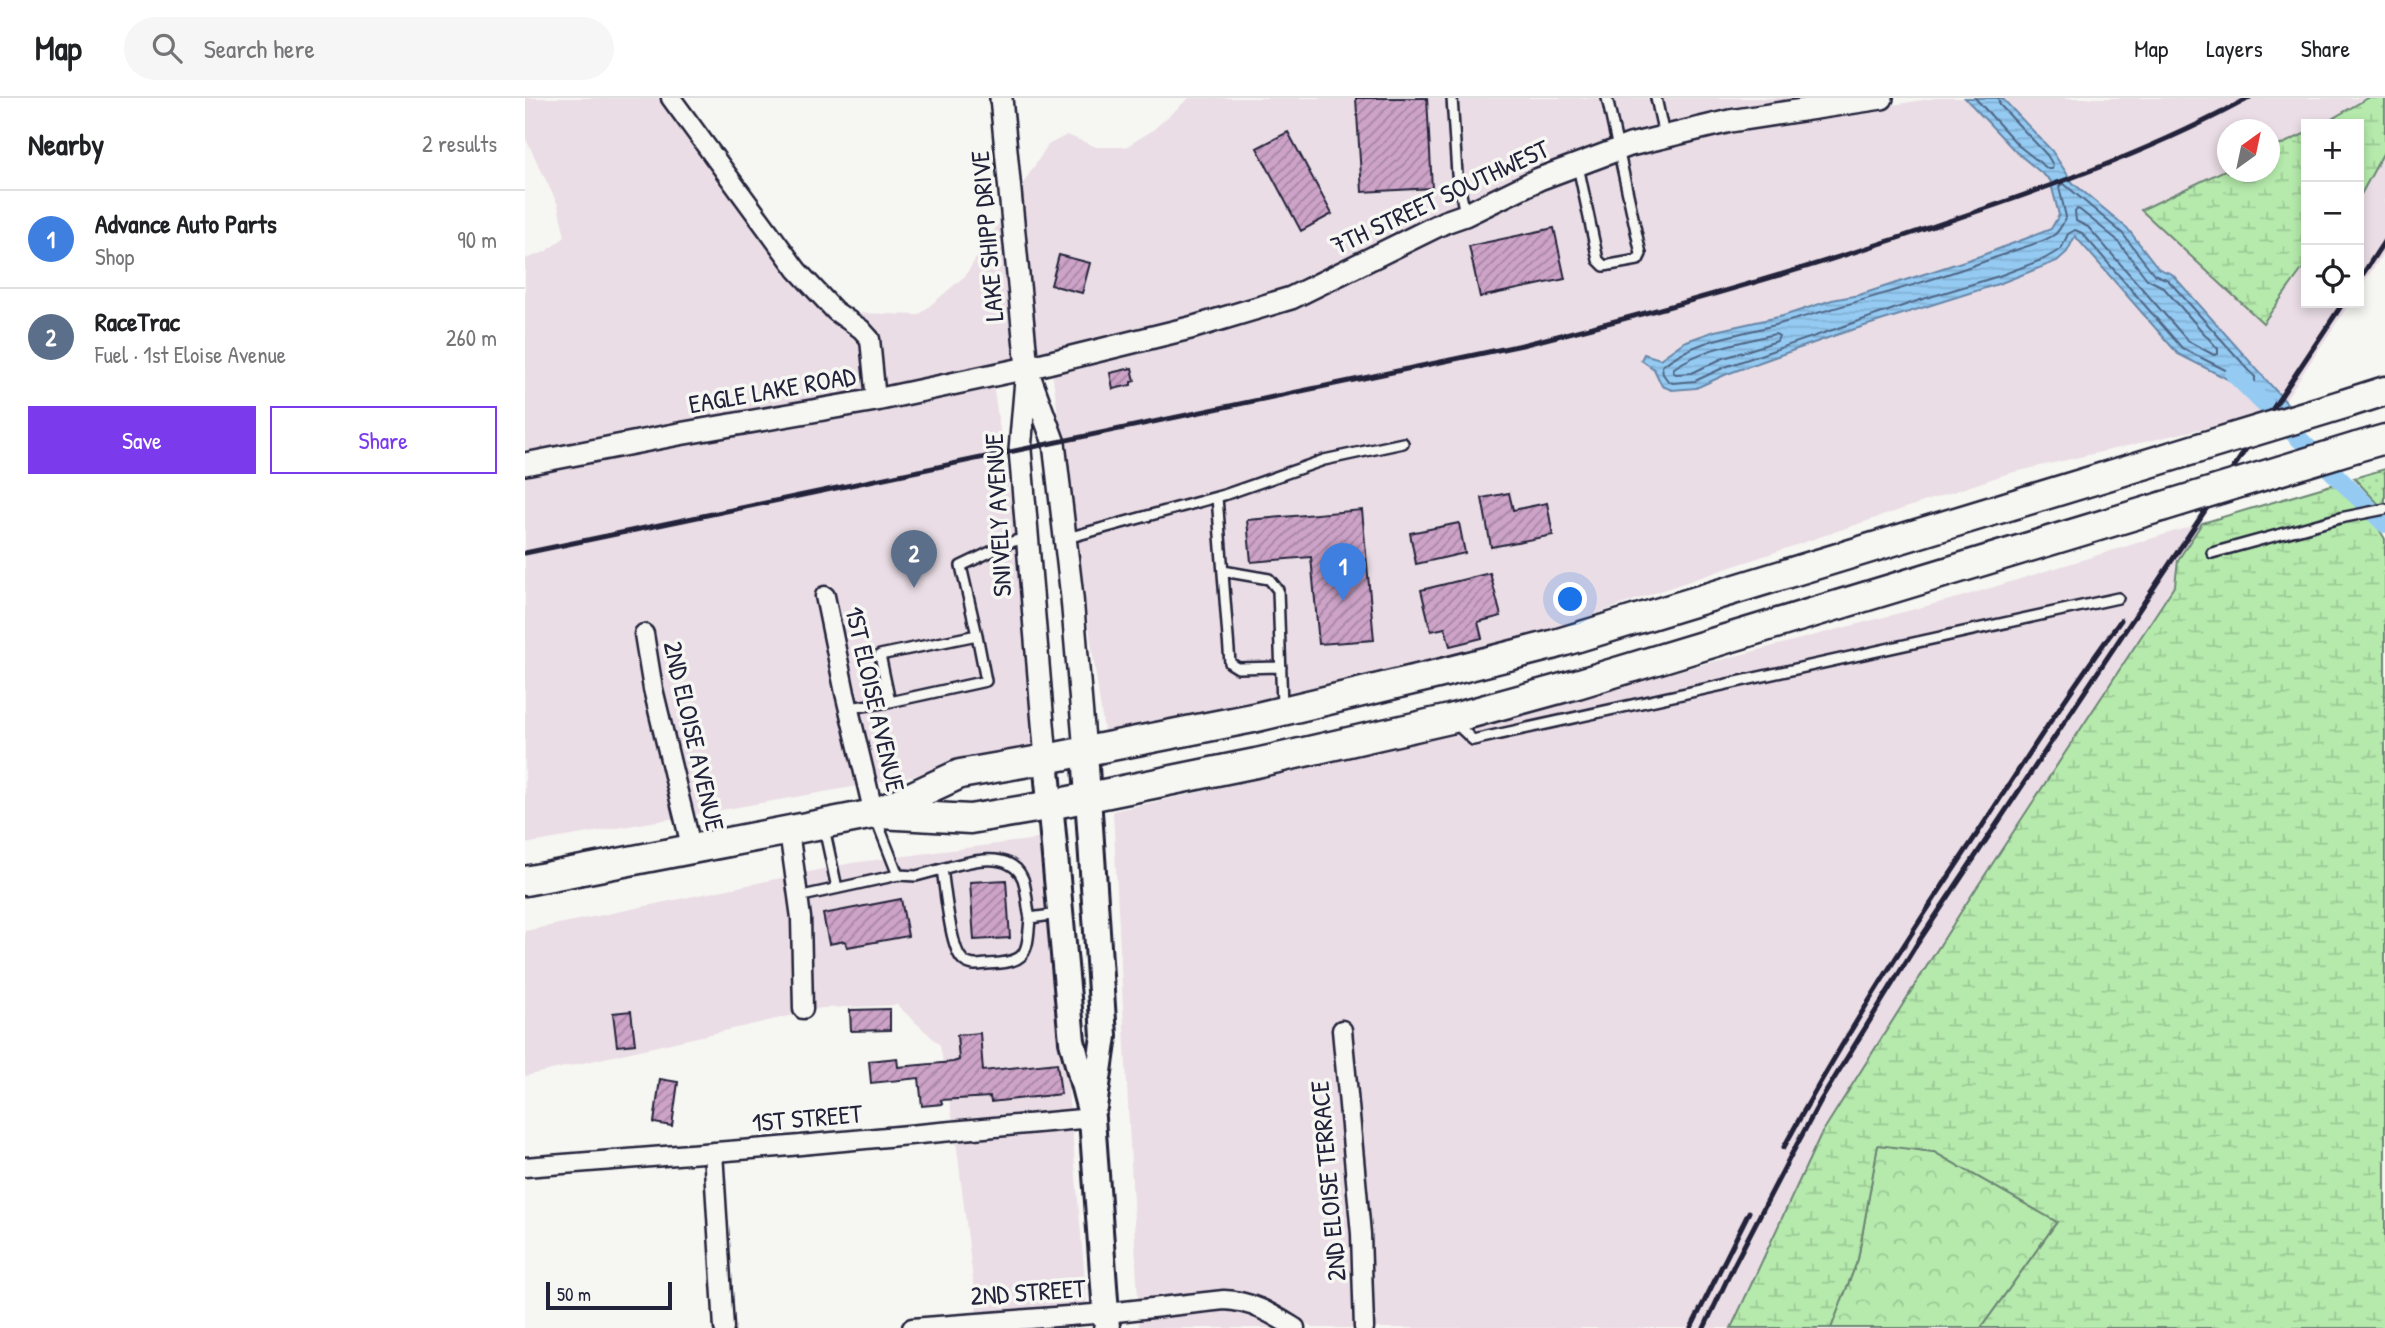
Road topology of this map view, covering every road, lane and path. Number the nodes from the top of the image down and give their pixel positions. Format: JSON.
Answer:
{"nodes":[{"id":1,"x":671,"y":98,"type":"edge"},
{"id":2,"x":1001,"y":98,"type":"edge"},
{"id":3,"x":1452,"y":98,"type":"edge"},
{"id":4,"x":1607,"y":98,"type":"edge"},
{"id":5,"x":1656,"y":98,"type":"edge"},
{"id":6,"x":1882,"y":98,"type":"edge"},
{"id":7,"x":1811,"y":104,"type":"edge"},
{"id":8,"x":1664,"y":135,"type":"junction"},
{"id":9,"x":1618,"y":150,"type":"junction"},
{"id":10,"x":1577,"y":164,"type":"junction"},
{"id":11,"x":1465,"y":215,"type":"junction"},
{"id":12,"x":1027,"y":368,"type":"junction"},
{"id":13,"x":2385,"y":391,"type":"edge"},
{"id":14,"x":876,"y":400,"type":"junction"},
{"id":15,"x":2385,"y":439,"type":"edge"},
{"id":16,"x":1403,"y":443,"type":"dead end"},
{"id":17,"x":525,"y":464,"type":"edge"},
{"id":18,"x":1217,"y":497,"type":"junction"},
{"id":19,"x":2385,"y":509,"type":"edge"},
{"id":20,"x":1028,"y":538,"type":"junction"},
{"id":21,"x":1065,"y":538,"type":"junction"},
{"id":22,"x":2212,"y":552,"type":"dead end"},
{"id":23,"x":1223,"y":571,"type":"junction"},
{"id":24,"x":825,"y":596,"type":"dead end"},
{"id":25,"x":2118,"y":598,"type":"dead end"},
{"id":26,"x":644,"y":634,"type":"dead end"},
{"id":27,"x":977,"y":635,"type":"junction"},
{"id":28,"x":1280,"y":667,"type":"junction"},
{"id":29,"x":890,"y":702,"type":"junction"},
{"id":30,"x":849,"y":708,"type":"junction"},
{"id":31,"x":1283,"y":711,"type":"junction"},
{"id":32,"x":1450,"y":719,"type":"junction"},
{"id":33,"x":1085,"y":752,"type":"junction"},
{"id":34,"x":1047,"y":760,"type":"junction"},
{"id":35,"x":1088,"y":797,"type":"junction"},
{"id":36,"x":1050,"y":805,"type":"junction"},
{"id":37,"x":874,"y":814,"type":"junction"},
{"id":38,"x":823,"y":824,"type":"junction"},
{"id":39,"x":789,"y":831,"type":"junction"},
{"id":40,"x":692,"y":850,"type":"junction"},
{"id":41,"x":942,"y":869,"type":"junction"},
{"id":42,"x":898,"y":875,"type":"junction"},
{"id":43,"x":525,"y":881,"type":"edge"},
{"id":44,"x":837,"y":888,"type":"junction"},
{"id":45,"x":798,"y":897,"type":"junction"},
{"id":46,"x":1060,"y":914,"type":"junction"},
{"id":47,"x":1030,"y":918,"type":"junction"},
{"id":48,"x":803,"y":1009,"type":"dead end"},
{"id":49,"x":1342,"y":1030,"type":"dead end"},
{"id":50,"x":1092,"y":1118,"type":"junction"},
{"id":51,"x":713,"y":1152,"type":"junction"},
{"id":52,"x":525,"y":1167,"type":"edge"},
{"id":53,"x":1107,"y":1321,"type":"edge"},
{"id":54,"x":724,"y":1328,"type":"edge"},
{"id":55,"x":912,"y":1328,"type":"edge"},
{"id":56,"x":1295,"y":1328,"type":"edge"},
{"id":57,"x":1364,"y":1328,"type":"edge"}],
"edges":[{"from":1,"to":14,"type":"street"},
{"from":2,"to":12,"type":"street","name":"LAKE SHIPP DRIVE"},
{"from":3,"to":11,"type":"lane"},
{"from":4,"to":9,"type":"lane"},
{"from":5,"to":8,"type":"lane"},
{"from":6,"to":7,"type":"street","name":"7TH STREET SOUTHWEST"},
{"from":7,"to":8,"type":"street","name":"7TH STREET SOUTHWEST"},
{"from":8,"to":9,"type":"street","name":"7TH STREET SOUTHWEST"},
{"from":9,"to":10,"type":"street","name":"7TH STREET SOUTHWEST"},
{"from":9,"to":10,"type":"lane"},
{"from":10,"to":11,"type":"street","name":"7TH STREET SOUTHWEST"},
{"from":11,"to":12,"type":"street","name":"7TH STREET SOUTHWEST"},
{"from":12,"to":14,"type":"street","name":"EAGLE LAKE ROAD"},
{"from":12,"to":20,"type":"street","name":"SNIVELY AVENUE"},
{"from":12,"to":21,"type":"street","name":"SNIVELY AVENUE"},
{"from":13,"to":31,"type":"highway","bridge":true},
{"from":14,"to":17,"type":"street","name":"EAGLE LAKE ROAD"},
{"from":15,"to":32,"type":"highway","bridge":true},
{"from":16,"to":18,"type":"lane"},
{"from":18,"to":21,"type":"lane"},
{"from":18,"to":23,"type":"lane"},
{"from":19,"to":22,"type":"lane"},
{"from":20,"to":27,"type":"lane"},
{"from":20,"to":34,"type":"street","name":"SNIVELY AVENUE"},
{"from":21,"to":33,"type":"street","name":"SNIVELY AVENUE"},
{"from":23,"to":28,"type":"lane"},
{"from":23,"to":28,"type":"lane"},
{"from":24,"to":30,"type":"street","name":"1ST ELOISE AVENUE"},
{"from":25,"to":32,"type":"lane"},
{"from":26,"to":40,"type":"street","name":"2ND ELOISE AVENUE"},
{"from":27,"to":29,"type":"lane"},
{"from":27,"to":29,"type":"lane"},
{"from":28,"to":31,"type":"lane"},
{"from":29,"to":30,"type":"lane"},
{"from":30,"to":37,"type":"street","name":"1ST ELOISE AVENUE"},
{"from":31,"to":33,"type":"highway"},
{"from":32,"to":35,"type":"highway"},
{"from":33,"to":34,"type":"highway"},
{"from":33,"to":35,"type":"main road","name":"SNIVELY AVENUE"},
{"from":34,"to":36,"type":"main road","name":"SNIVELY AVENUE"},
{"from":34,"to":37,"type":"highway"},
{"from":35,"to":36,"type":"highway"},
{"from":35,"to":50,"type":"main road","name":"SNIVELY AVENUE"},
{"from":36,"to":37,"type":"highway"},
{"from":36,"to":46,"type":"main road","name":"SNIVELY AVENUE"},
{"from":37,"to":38,"type":"highway"},
{"from":37,"to":42,"type":"lane"},
{"from":38,"to":39,"type":"highway"},
{"from":38,"to":44,"type":"lane"},
{"from":39,"to":40,"type":"highway"},
{"from":39,"to":45,"type":"street"},
{"from":40,"to":43,"type":"highway"},
{"from":41,"to":42,"type":"lane"},
{"from":41,"to":47,"type":"lane"},
{"from":41,"to":47,"type":"lane"},
{"from":42,"to":44,"type":"lane"},
{"from":44,"to":45,"type":"lane"},
{"from":45,"to":48,"type":"street"},
{"from":46,"to":47,"type":"lane"},
{"from":46,"to":50,"type":"main road","name":"SNIVELY AVENUE"},
{"from":49,"to":57,"type":"street","name":"2ND ELOISE TERRACE"},
{"from":50,"to":51,"type":"street","name":"1ST STREET"},
{"from":50,"to":53,"type":"main road","name":"SNIVELY AVENUE"},
{"from":51,"to":52,"type":"street","name":"1ST STREET"},
{"from":51,"to":54,"type":"street"},
{"from":53,"to":55,"type":"street","name":"2ND STREET"},
{"from":53,"to":56,"type":"street","name":"2ND STREET"}]}
